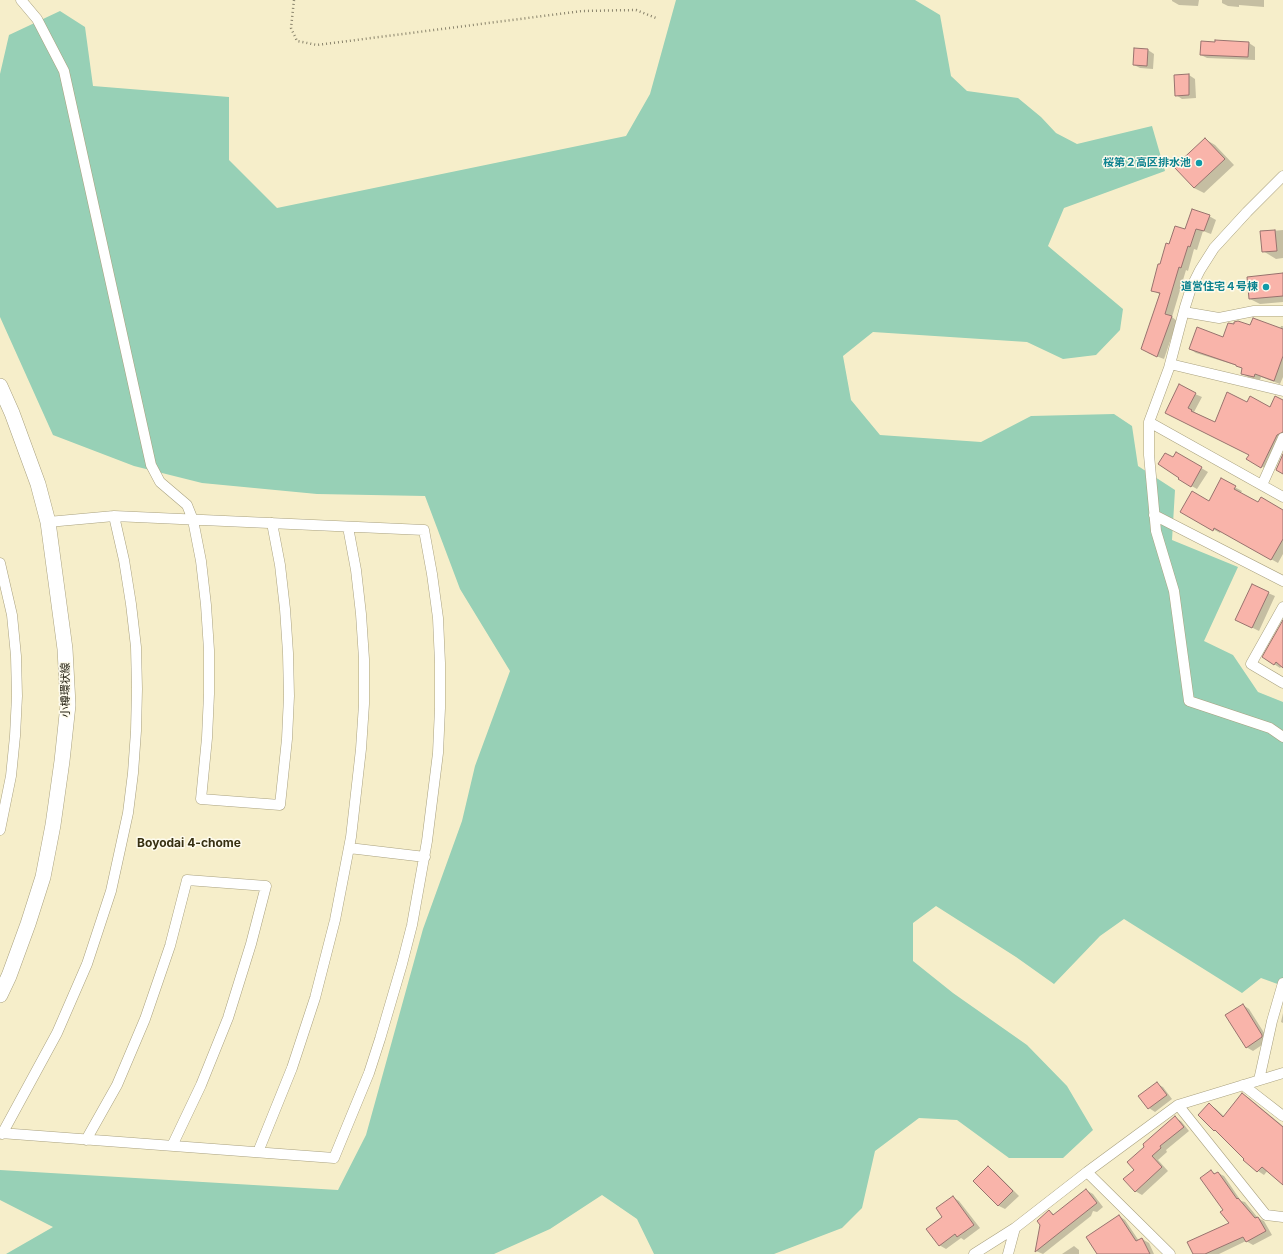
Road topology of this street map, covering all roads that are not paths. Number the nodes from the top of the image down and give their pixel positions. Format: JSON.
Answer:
{"nodes":[{"id":1,"x":21,"y":0,"type":"edge"},
{"id":2,"x":1283,"y":176,"type":"edge"},
{"id":3,"x":1283,"y":311,"type":"edge"},
{"id":4,"x":1184,"y":312,"type":"junction"},
{"id":5,"x":1170,"y":364,"type":"junction"},
{"id":6,"x":0,"y":386,"type":"edge"},
{"id":7,"x":1283,"y":391,"type":"edge"},
{"id":8,"x":1150,"y":422,"type":"junction"},
{"id":9,"x":1283,"y":438,"type":"edge"},
{"id":10,"x":1262,"y":485,"type":"junction"},
{"id":11,"x":1283,"y":497,"type":"edge"},
{"id":12,"x":1154,"y":515,"type":"junction"},
{"id":13,"x":114,"y":516,"type":"junction"},
{"id":14,"x":193,"y":520,"type":"junction"},
{"id":15,"x":48,"y":522,"type":"junction"},
{"id":16,"x":272,"y":523,"type":"junction"},
{"id":17,"x":348,"y":527,"type":"junction"},
{"id":18,"x":0,"y":564,"type":"edge"},
{"id":19,"x":1283,"y":580,"type":"edge"},
{"id":20,"x":1283,"y":607,"type":"edge"},
{"id":21,"x":1283,"y":683,"type":"edge"},
{"id":22,"x":1283,"y":737,"type":"edge"},
{"id":23,"x":0,"y":830,"type":"edge"},
{"id":24,"x":349,"y":848,"type":"junction"},
{"id":25,"x":425,"y":857,"type":"junction"},
{"id":26,"x":1283,"y":983,"type":"edge"},
{"id":27,"x":0,"y":995,"type":"edge"},
{"id":28,"x":1283,"y":1073,"type":"edge"},
{"id":29,"x":1259,"y":1080,"type":"junction"},
{"id":30,"x":1243,"y":1085,"type":"junction"},
{"id":31,"x":1178,"y":1105,"type":"junction"},
{"id":32,"x":1283,"y":1116,"type":"edge"},
{"id":33,"x":1,"y":1133,"type":"edge"},
{"id":34,"x":86,"y":1140,"type":"junction"},
{"id":35,"x":172,"y":1146,"type":"junction"},
{"id":36,"x":258,"y":1152,"type":"junction"},
{"id":37,"x":1087,"y":1172,"type":"junction"},
{"id":38,"x":1283,"y":1217,"type":"edge"},
{"id":39,"x":1015,"y":1228,"type":"junction"},
{"id":40,"x":974,"y":1254,"type":"edge"},
{"id":41,"x":1008,"y":1254,"type":"edge"},
{"id":42,"x":1170,"y":1254,"type":"edge"}],
"edges":[{"from":1,"to":14,"type":"street"},
{"from":2,"to":4,"type":"street"},
{"from":3,"to":4,"type":"street"},
{"from":4,"to":5,"type":"street"},
{"from":5,"to":7,"type":"street"},
{"from":5,"to":8,"type":"street"},
{"from":6,"to":15,"type":"main road","name":"小樽環状線"},
{"from":8,"to":10,"type":"street"},
{"from":8,"to":12,"type":"street"},
{"from":9,"to":10,"type":"street"},
{"from":10,"to":11,"type":"street"},
{"from":12,"to":19,"type":"street"},
{"from":12,"to":22,"type":"street"},
{"from":13,"to":14,"type":"street"},
{"from":13,"to":15,"type":"street"},
{"from":13,"to":33,"type":"street"},
{"from":14,"to":16,"type":"street"},
{"from":14,"to":16,"type":"street"},
{"from":15,"to":27,"type":"main road","name":"小樽環状線"},
{"from":16,"to":17,"type":"street"},
{"from":17,"to":24,"type":"street"},
{"from":17,"to":25,"type":"street"},
{"from":18,"to":23,"type":"street"},
{"from":20,"to":21,"type":"street"},
{"from":24,"to":25,"type":"street"},
{"from":24,"to":36,"type":"street"},
{"from":25,"to":36,"type":"street"},
{"from":26,"to":29,"type":"street"},
{"from":28,"to":29,"type":"street"},
{"from":29,"to":30,"type":"street"},
{"from":30,"to":31,"type":"street"},
{"from":30,"to":32,"type":"street"},
{"from":31,"to":37,"type":"street"},
{"from":31,"to":38,"type":"street"},
{"from":33,"to":34,"type":"street"},
{"from":34,"to":35,"type":"street"},
{"from":34,"to":35,"type":"street"},
{"from":35,"to":36,"type":"street"},
{"from":37,"to":39,"type":"street"},
{"from":37,"to":42,"type":"street"},
{"from":39,"to":40,"type":"street"},
{"from":39,"to":41,"type":"street"}]}
